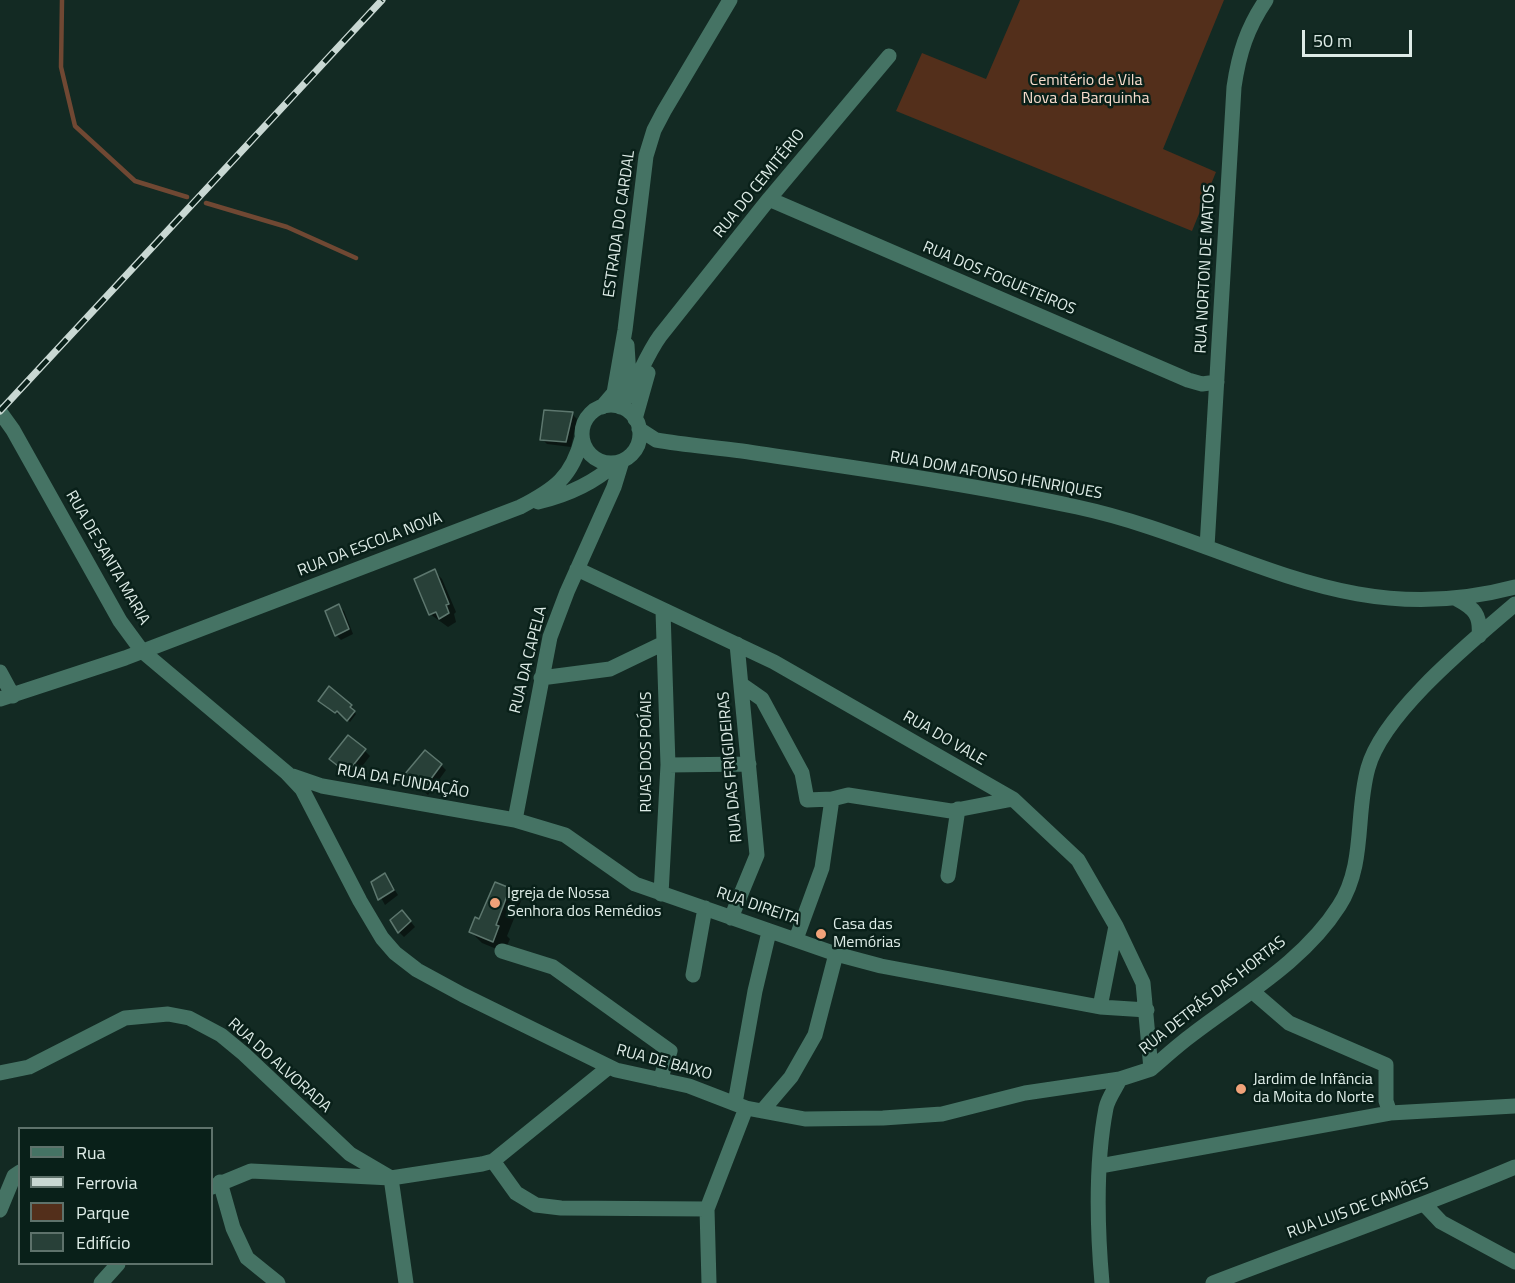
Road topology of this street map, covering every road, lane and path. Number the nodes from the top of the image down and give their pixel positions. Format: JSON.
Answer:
{"nodes":[{"id":1,"x":730,"y":0,"type":"edge"},
{"id":2,"x":1266,"y":0,"type":"edge"},
{"id":3,"x":889,"y":56,"type":"dead end"},
{"id":4,"x":769,"y":199,"type":"junction"},
{"id":5,"x":625,"y":330,"type":"junction"},
{"id":6,"x":660,"y":336,"type":"junction"},
{"id":7,"x":1217,"y":382,"type":"junction"},
{"id":8,"x":630,"y":392,"type":"junction"},
{"id":9,"x":602,"y":407,"type":"junction"},
{"id":10,"x":0,"y":412,"type":"edge"},
{"id":11,"x":631,"y":416,"type":"junction"},
{"id":12,"x":582,"y":438,"type":"junction"},
{"id":13,"x":674,"y":443,"type":"junction"},
{"id":14,"x":622,"y":460,"type":"junction"},
{"id":15,"x":596,"y":481,"type":"junction"},
{"id":16,"x":520,"y":507,"type":"junction"},
{"id":17,"x":601,"y":517,"type":"junction"},
{"id":18,"x":1207,"y":547,"type":"junction"},
{"id":19,"x":577,"y":569,"type":"junction"},
{"id":20,"x":1515,"y":587,"type":"edge"},
{"id":21,"x":1456,"y":599,"type":"junction"},
{"id":22,"x":1515,"y":604,"type":"edge"},
{"id":23,"x":663,"y":610,"type":"junction"},
{"id":24,"x":1479,"y":636,"type":"junction"},
{"id":25,"x":664,"y":643,"type":"junction"},
{"id":26,"x":737,"y":644,"type":"junction"},
{"id":27,"x":142,"y":651,"type":"junction"},
{"id":28,"x":0,"y":672,"type":"edge"},
{"id":29,"x":541,"y":678,"type":"junction"},
{"id":30,"x":742,"y":685,"type":"junction"},
{"id":31,"x":7,"y":698,"type":"edge"},
{"id":32,"x":749,"y":764,"type":"junction"},
{"id":33,"x":668,"y":765,"type":"junction"},
{"id":34,"x":287,"y":773,"type":"junction"},
{"id":35,"x":832,"y":799,"type":"junction"},
{"id":36,"x":1013,"y":800,"type":"junction"},
{"id":37,"x":958,"y":809,"type":"junction"},
{"id":38,"x":515,"y":820,"type":"junction"},
{"id":39,"x":948,"y":876,"type":"dead end"},
{"id":40,"x":661,"y":894,"type":"junction"},
{"id":41,"x":705,"y":908,"type":"junction"},
{"id":42,"x":731,"y":918,"type":"junction"},
{"id":43,"x":1116,"y":926,"type":"junction"},
{"id":44,"x":769,"y":932,"type":"junction"},
{"id":45,"x":796,"y":939,"type":"junction"},
{"id":46,"x":502,"y":951,"type":"dead end"},
{"id":47,"x":836,"y":954,"type":"junction"},
{"id":48,"x":693,"y":975,"type":"dead end"},
{"id":49,"x":1253,"y":992,"type":"junction"},
{"id":50,"x":1100,"y":1007,"type":"junction"},
{"id":51,"x":1147,"y":1010,"type":"junction"},
{"id":52,"x":609,"y":1067,"type":"junction"},
{"id":53,"x":1151,"y":1069,"type":"junction"},
{"id":54,"x":0,"y":1073,"type":"edge"},
{"id":55,"x":1120,"y":1079,"type":"junction"},
{"id":56,"x":660,"y":1080,"type":"junction"},
{"id":57,"x":741,"y":1105,"type":"junction"},
{"id":58,"x":1515,"y":1106,"type":"edge"},
{"id":59,"x":762,"y":1111,"type":"junction"},
{"id":60,"x":1390,"y":1113,"type":"junction"},
{"id":61,"x":493,"y":1161,"type":"junction"},
{"id":62,"x":1100,"y":1166,"type":"junction"},
{"id":63,"x":1515,"y":1167,"type":"edge"},
{"id":64,"x":18,"y":1173,"type":"edge"},
{"id":65,"x":391,"y":1178,"type":"junction"},
{"id":66,"x":216,"y":1185,"type":"edge"},
{"id":67,"x":1425,"y":1205,"type":"junction"},
{"id":68,"x":707,"y":1209,"type":"junction"},
{"id":69,"x":0,"y":1210,"type":"edge"},
{"id":70,"x":1515,"y":1262,"type":"edge"},
{"id":71,"x":115,"y":1265,"type":"edge"},
{"id":72,"x":101,"y":1283,"type":"edge"},
{"id":73,"x":278,"y":1283,"type":"edge"},
{"id":74,"x":406,"y":1283,"type":"edge"},
{"id":75,"x":709,"y":1283,"type":"edge"},
{"id":76,"x":1102,"y":1283,"type":"edge"},
{"id":77,"x":1213,"y":1283,"type":"edge"}],
"edges":[{"from":1,"to":5,"type":"street","name":"ESTRADA DO CARDAL"},
{"from":2,"to":7,"type":"street","name":"RUA NORTON DE MATOS"},
{"from":3,"to":4,"type":"street","name":"RUA DO CEMITÉRIO"},
{"from":4,"to":6,"type":"street","name":"RUA DO CEMITÉRIO"},
{"from":4,"to":7,"type":"street","name":"RUA DOS FOGUETEIROS"},
{"from":5,"to":8,"type":"street","name":"ESTRADA DO CARDAL"},
{"from":5,"to":9,"type":"street","name":"ESTRADA DO CARDAL"},
{"from":6,"to":8,"type":"street","name":"RUA DO CEMITÉRIO"},
{"from":6,"to":11,"type":"street","name":"RUA DO CEMITÉRIO"},
{"from":7,"to":18,"type":"street","name":"RUA NORTON DE MATOS"},
{"from":8,"to":11,"type":"street","name":"ESTRADA DO CARDAL"},
{"from":9,"to":11,"type":"street"},
{"from":9,"to":12,"type":"street"},
{"from":10,"to":27,"type":"street","name":"RUA DE SANTA MARIA"},
{"from":11,"to":13,"type":"street","name":"RUA DOM AFONSO HENRIQUES"},
{"from":11,"to":14,"type":"street"},
{"from":12,"to":14,"type":"street"},
{"from":12,"to":16,"type":"street","name":"RUA DA ESCOLA NOVA"},
{"from":13,"to":14,"type":"street","name":"RUA DOM AFONSO HENRIQUES"},
{"from":13,"to":18,"type":"street","name":"RUA DOM AFONSO HENRIQUES"},
{"from":14,"to":15,"type":"street"},
{"from":14,"to":17,"type":"street","name":"RUA DA CAPELA"},
{"from":15,"to":16,"type":"street"},
{"from":15,"to":17,"type":"street","name":"RUA DA CAPELA"},
{"from":16,"to":27,"type":"street","name":"RUA DA ESCOLA NOVA"},
{"from":17,"to":19,"type":"street","name":"RUA DA CAPELA"},
{"from":18,"to":21,"type":"street","name":"RUA DOM AFONSO HENRIQUES"},
{"from":19,"to":23,"type":"street","name":"RUA DO VALE"},
{"from":19,"to":29,"type":"street","name":"RUA DA CAPELA"},
{"from":20,"to":21,"type":"street","name":"RUA DOM AFONSO HENRIQUES"},
{"from":21,"to":24,"type":"street"},
{"from":22,"to":24,"type":"street","name":"RUA DETRÁS DAS HORTAS"},
{"from":23,"to":25,"type":"street","name":"RUAS DOS POÍAIS"},
{"from":23,"to":26,"type":"street","name":"RUA DO VALE"},
{"from":24,"to":49,"type":"street","name":"RUA DETRÁS DAS HORTAS"},
{"from":25,"to":29,"type":"street"},
{"from":25,"to":33,"type":"street","name":"RUAS DOS POÍAIS"},
{"from":26,"to":30,"type":"street","name":"RUA DAS FRIGIDEIRAS"},
{"from":26,"to":36,"type":"street","name":"RUA DO VALE"},
{"from":27,"to":31,"type":"street","name":"RUA DA ESCOLA NOVA"},
{"from":27,"to":34,"type":"street","name":"RUA DE SANTA MARIA"},
{"from":28,"to":31,"type":"street"},
{"from":29,"to":38,"type":"street","name":"RUA DA CAPELA"},
{"from":30,"to":32,"type":"street","name":"RUA DAS FRIGIDEIRAS"},
{"from":30,"to":35,"type":"street"},
{"from":32,"to":33,"type":"street"},
{"from":32,"to":42,"type":"street","name":"RUA DAS FRIGIDEIRAS"},
{"from":33,"to":40,"type":"street","name":"RUAS DOS POÍAIS"},
{"from":34,"to":38,"type":"street","name":"RUA DA FUNDAÇÃO"},
{"from":34,"to":52,"type":"street","name":"RUA DE BAIXO"},
{"from":35,"to":37,"type":"street"},
{"from":35,"to":45,"type":"street"},
{"from":36,"to":37,"type":"street"},
{"from":36,"to":43,"type":"street","name":"RUA DO VALE"},
{"from":37,"to":39,"type":"street"},
{"from":38,"to":40,"type":"street","name":"RUA DIREITA"},
{"from":40,"to":41,"type":"street","name":"RUA DIREITA"},
{"from":41,"to":42,"type":"street","name":"RUA DIREITA"},
{"from":41,"to":48,"type":"street"},
{"from":42,"to":44,"type":"street","name":"RUA DIREITA"},
{"from":43,"to":50,"type":"street"},
{"from":43,"to":51,"type":"street","name":"RUA DO VALE"},
{"from":44,"to":45,"type":"street","name":"RUA DIREITA"},
{"from":44,"to":57,"type":"street"},
{"from":45,"to":47,"type":"street","name":"RUA DIREITA"},
{"from":46,"to":56,"type":"street"},
{"from":47,"to":50,"type":"street","name":"RUA DIREITA"},
{"from":47,"to":59,"type":"street"},
{"from":49,"to":53,"type":"street","name":"RUA DETRÁS DAS HORTAS"},
{"from":49,"to":60,"type":"street"},
{"from":50,"to":51,"type":"street","name":"RUA DIREITA"},
{"from":51,"to":53,"type":"street","name":"RUA DO VALE"},
{"from":52,"to":56,"type":"street","name":"RUA DE BAIXO"},
{"from":52,"to":61,"type":"street"},
{"from":53,"to":55,"type":"street","name":"RUA DETRÁS DAS HORTAS"},
{"from":54,"to":65,"type":"street","name":"RUA DO ALVORADA"},
{"from":55,"to":59,"type":"street","name":"RUA DE BAIXO"},
{"from":55,"to":62,"type":"street"},
{"from":56,"to":57,"type":"street","name":"RUA DE BAIXO"},
{"from":57,"to":59,"type":"street","name":"RUA DE BAIXO"},
{"from":57,"to":68,"type":"street"},
{"from":58,"to":60,"type":"street"},
{"from":60,"to":62,"type":"street"},
{"from":61,"to":65,"type":"street"},
{"from":61,"to":68,"type":"street"},
{"from":62,"to":76,"type":"street"},
{"from":63,"to":67,"type":"street","name":"RUA LUIS DE CAMÕES"},
{"from":64,"to":69,"type":"street"},
{"from":65,"to":66,"type":"street"},
{"from":65,"to":74,"type":"street"},
{"from":66,"to":73,"type":"street"},
{"from":67,"to":70,"type":"street"},
{"from":67,"to":77,"type":"street","name":"RUA LUIS DE CAMÕES"},
{"from":68,"to":75,"type":"street"},
{"from":71,"to":72,"type":"street"}]}
